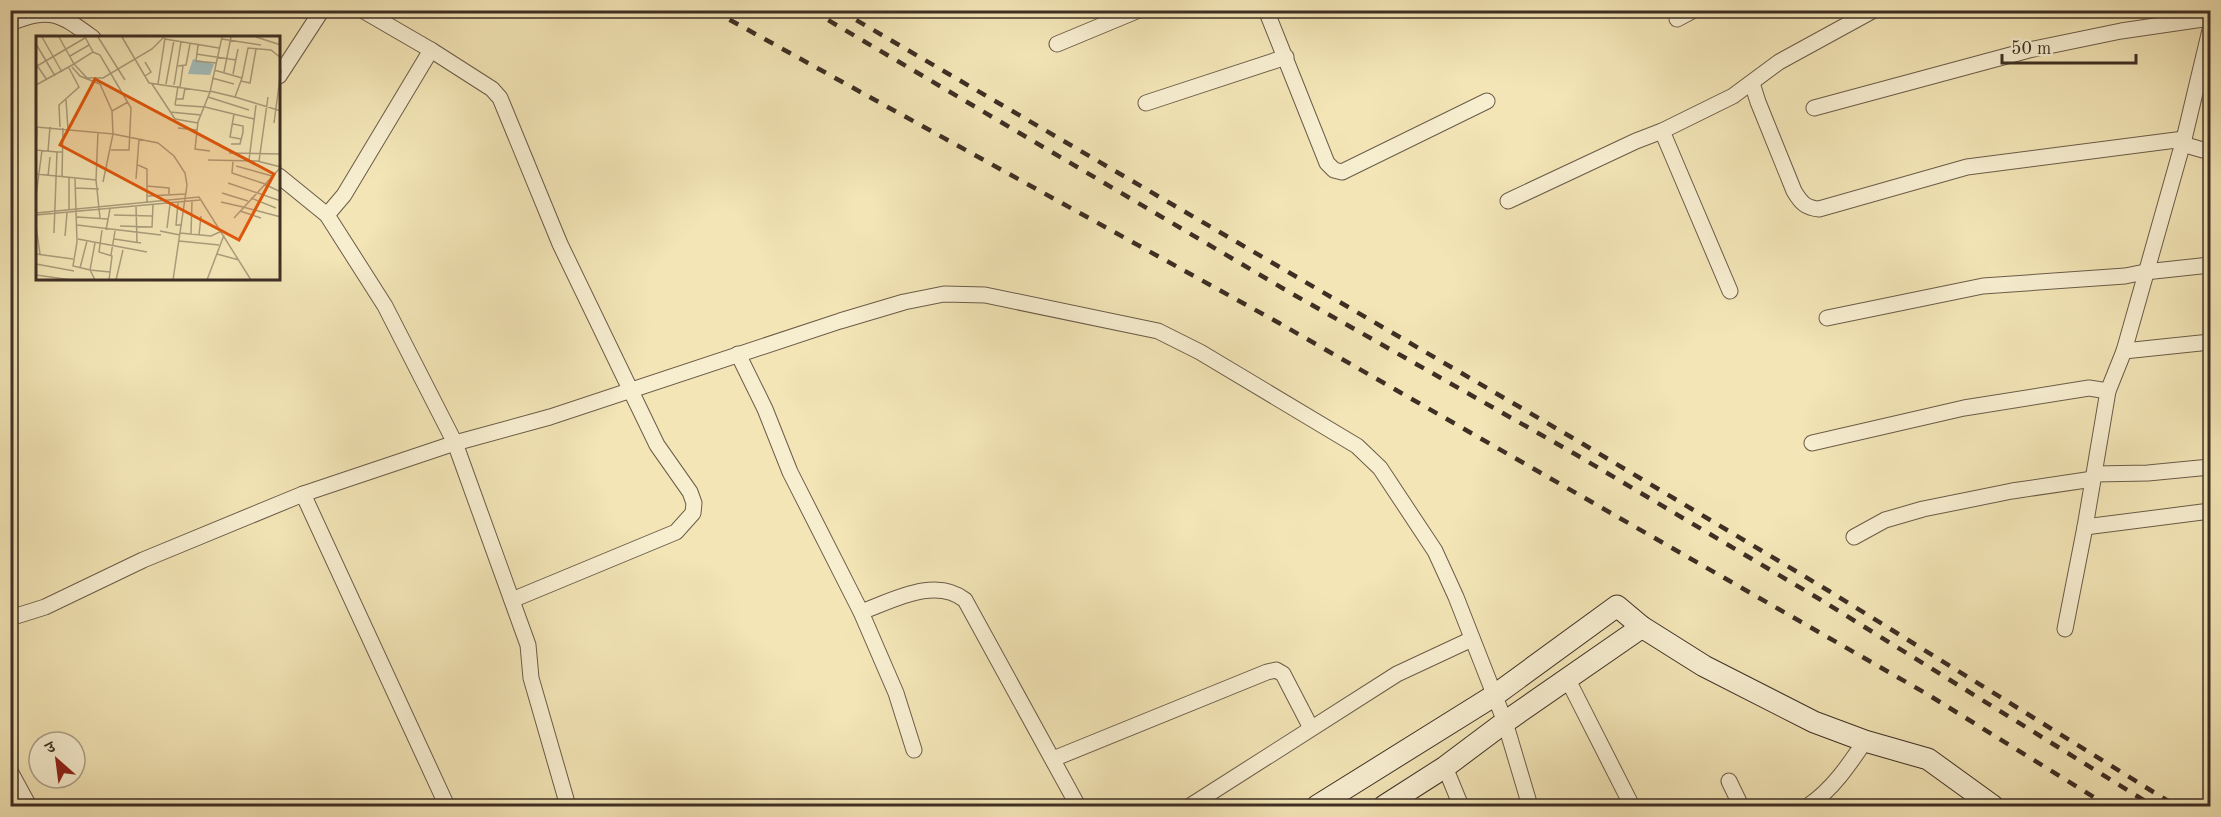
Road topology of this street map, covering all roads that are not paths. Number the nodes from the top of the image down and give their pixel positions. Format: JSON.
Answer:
{"nodes":[{"id":1,"x":322,"y":10,"type":"edge"},
{"id":2,"x":362,"y":10,"type":"edge"},
{"id":3,"x":1139,"y":10,"type":"edge"},
{"id":4,"x":1266,"y":10,"type":"edge"},
{"id":5,"x":1695,"y":10,"type":"edge"},
{"id":6,"x":1874,"y":10,"type":"edge"},
{"id":7,"x":2211,"y":18,"type":"edge"},
{"id":8,"x":1677,"y":19,"type":"dead end"},
{"id":9,"x":10,"y":23,"type":"edge"},
{"id":10,"x":2211,"y":30,"type":"edge"},
{"id":11,"x":90,"y":36,"type":"edge"},
{"id":12,"x":1057,"y":44,"type":"dead end"},
{"id":13,"x":431,"y":50,"type":"junction"},
{"id":14,"x":2208,"y":50,"type":"edge"},
{"id":15,"x":1286,"y":57,"type":"junction"},
{"id":16,"x":280,"y":74,"type":"edge"},
{"id":17,"x":1752,"y":83,"type":"junction"},
{"id":18,"x":1487,"y":101,"type":"dead end"},
{"id":19,"x":1146,"y":103,"type":"dead end"},
{"id":20,"x":1814,"y":108,"type":"dead end"},
{"id":21,"x":1662,"y":131,"type":"junction"},
{"id":22,"x":2183,"y":142,"type":"junction"},
{"id":23,"x":2211,"y":152,"type":"edge"},
{"id":24,"x":280,"y":177,"type":"edge"},
{"id":25,"x":1508,"y":201,"type":"dead end"},
{"id":26,"x":327,"y":215,"type":"junction"},
{"id":27,"x":2211,"y":265,"type":"edge"},
{"id":28,"x":2145,"y":272,"type":"junction"},
{"id":29,"x":1730,"y":291,"type":"dead end"},
{"id":30,"x":1827,"y":318,"type":"dead end"},
{"id":31,"x":2211,"y":342,"type":"edge"},
{"id":32,"x":2124,"y":351,"type":"junction"},
{"id":33,"x":738,"y":354,"type":"junction"},
{"id":34,"x":632,"y":389,"type":"junction"},
{"id":35,"x":2108,"y":391,"type":"junction"},
{"id":36,"x":455,"y":443,"type":"junction"},
{"id":37,"x":1812,"y":443,"type":"dead end"},
{"id":38,"x":2211,"y":467,"type":"edge"},
{"id":39,"x":2094,"y":477,"type":"junction"},
{"id":40,"x":303,"y":495,"type":"junction"},
{"id":41,"x":2211,"y":511,"type":"edge"},
{"id":42,"x":2085,"y":526,"type":"junction"},
{"id":43,"x":1854,"y":537,"type":"dead end"},
{"id":44,"x":512,"y":600,"type":"junction"},
{"id":45,"x":861,"y":612,"type":"junction"},
{"id":46,"x":10,"y":618,"type":"edge"},
{"id":47,"x":1642,"y":627,"type":"junction"},
{"id":48,"x":2065,"y":629,"type":"dead end"},
{"id":49,"x":1472,"y":639,"type":"junction"},
{"id":50,"x":1568,"y":680,"type":"junction"},
{"id":51,"x":1495,"y":695,"type":"junction"},
{"id":52,"x":1505,"y":722,"type":"junction"},
{"id":53,"x":1311,"y":728,"type":"junction"},
{"id":54,"x":1865,"y":741,"type":"junction"},
{"id":55,"x":914,"y":750,"type":"dead end"},
{"id":56,"x":1053,"y":759,"type":"junction"},
{"id":57,"x":1445,"y":767,"type":"junction"},
{"id":58,"x":10,"y":771,"type":"edge"},
{"id":59,"x":1729,"y":782,"type":"dead end"},
{"id":60,"x":29,"y":807,"type":"edge"},
{"id":61,"x":447,"y":807,"type":"edge"},
{"id":62,"x":568,"y":807,"type":"edge"},
{"id":63,"x":1078,"y":807,"type":"edge"},
{"id":64,"x":1190,"y":807,"type":"edge"},
{"id":65,"x":1317,"y":807,"type":"edge"},
{"id":66,"x":1384,"y":807,"type":"edge"},
{"id":67,"x":1461,"y":807,"type":"edge"},
{"id":68,"x":1530,"y":807,"type":"edge"},
{"id":69,"x":1632,"y":807,"type":"edge"},
{"id":70,"x":1741,"y":807,"type":"edge"},
{"id":71,"x":1808,"y":807,"type":"edge"},
{"id":72,"x":1993,"y":807,"type":"edge"}],
"edges":[{"from":1,"to":16,"type":"street"},
{"from":2,"to":13,"type":"street"},
{"from":3,"to":12,"type":"street"},
{"from":4,"to":15,"type":"street"},
{"from":5,"to":8,"type":"street"},
{"from":6,"to":17,"type":"street"},
{"from":7,"to":20,"type":"street"},
{"from":9,"to":11,"type":"street"},
{"from":10,"to":14,"type":"street"},
{"from":13,"to":26,"type":"street"},
{"from":13,"to":34,"type":"street"},
{"from":14,"to":22,"type":"street"},
{"from":15,"to":18,"type":"street"},
{"from":15,"to":19,"type":"street"},
{"from":17,"to":21,"type":"street"},
{"from":17,"to":22,"type":"street"},
{"from":21,"to":25,"type":"street"},
{"from":21,"to":29,"type":"street"},
{"from":22,"to":23,"type":"street"},
{"from":22,"to":28,"type":"street"},
{"from":24,"to":26,"type":"street"},
{"from":26,"to":36,"type":"street"},
{"from":27,"to":28,"type":"street"},
{"from":28,"to":30,"type":"street"},
{"from":28,"to":32,"type":"street"},
{"from":31,"to":32,"type":"street"},
{"from":32,"to":35,"type":"street"},
{"from":33,"to":34,"type":"street"},
{"from":33,"to":45,"type":"street"},
{"from":33,"to":49,"type":"street"},
{"from":34,"to":36,"type":"street"},
{"from":34,"to":44,"type":"street"},
{"from":35,"to":37,"type":"street"},
{"from":35,"to":39,"type":"street"},
{"from":36,"to":40,"type":"street"},
{"from":36,"to":44,"type":"street"},
{"from":38,"to":39,"type":"street"},
{"from":39,"to":42,"type":"street"},
{"from":39,"to":43,"type":"street"},
{"from":40,"to":46,"type":"street"},
{"from":40,"to":61,"type":"street"},
{"from":41,"to":42,"type":"street"},
{"from":42,"to":48,"type":"street"},
{"from":44,"to":62,"type":"street"},
{"from":45,"to":55,"type":"street"},
{"from":45,"to":56,"type":"street"},
{"from":47,"to":50,"type":"street"},
{"from":47,"to":51,"type":"street"},
{"from":47,"to":54,"type":"street"},
{"from":49,"to":51,"type":"street"},
{"from":49,"to":53,"type":"street"},
{"from":50,"to":52,"type":"street"},
{"from":50,"to":69,"type":"street"},
{"from":51,"to":52,"type":"street"},
{"from":51,"to":65,"type":"street"},
{"from":52,"to":57,"type":"street"},
{"from":52,"to":68,"type":"street"},
{"from":53,"to":56,"type":"street"},
{"from":53,"to":64,"type":"street"},
{"from":54,"to":71,"type":"street"},
{"from":54,"to":72,"type":"street"},
{"from":56,"to":63,"type":"street"},
{"from":57,"to":66,"type":"street"},
{"from":57,"to":67,"type":"street"},
{"from":58,"to":60,"type":"street"},
{"from":59,"to":70,"type":"street"}]}
